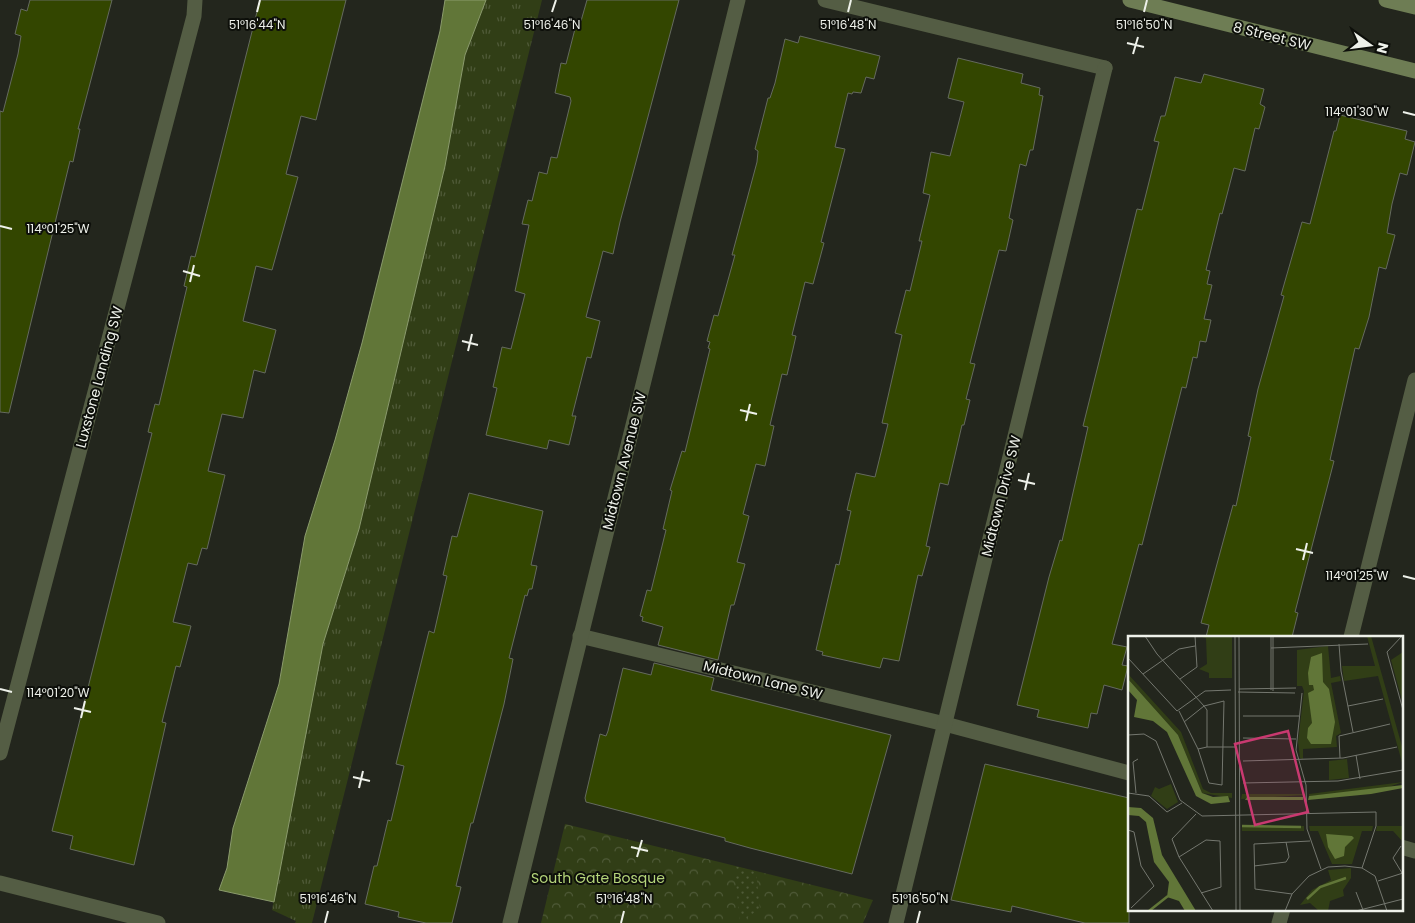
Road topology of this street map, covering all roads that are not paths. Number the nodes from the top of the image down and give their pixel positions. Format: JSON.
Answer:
{"nodes":[{"id":1,"x":195,"y":0,"type":"edge"},
{"id":2,"x":738,"y":0,"type":"edge"},
{"id":3,"x":825,"y":0,"type":"edge"},
{"id":4,"x":1130,"y":0,"type":"edge"},
{"id":5,"x":1386,"y":0,"type":"edge"},
{"id":6,"x":1415,"y":7,"type":"edge"},
{"id":7,"x":1415,"y":71,"type":"edge"},
{"id":8,"x":1415,"y":380,"type":"edge"},
{"id":9,"x":580,"y":636,"type":"junction"},
{"id":10,"x":1351,"y":636,"type":"edge"},
{"id":11,"x":945,"y":724,"type":"junction"},
{"id":12,"x":0,"y":753,"type":"edge"},
{"id":13,"x":1128,"y":772,"type":"edge"},
{"id":14,"x":1402,"y":847,"type":"edge"},
{"id":15,"x":1415,"y":851,"type":"edge"},
{"id":16,"x":0,"y":883,"type":"edge"},
{"id":17,"x":1283,"y":910,"type":"edge"},
{"id":18,"x":158,"y":923,"type":"edge"},
{"id":19,"x":510,"y":923,"type":"edge"},
{"id":20,"x":896,"y":923,"type":"edge"},
{"id":21,"x":1279,"y":923,"type":"edge"}],
"edges":[{"from":1,"to":12,"type":"street","name":"Luxstone Landing SW"},
{"from":2,"to":9,"type":"street","name":"Midtown Avenue SW"},
{"from":3,"to":11,"type":"street","name":"Midtown Drive SW"},
{"from":4,"to":7,"type":"main road","name":"8 Street SW"},
{"from":5,"to":6,"type":"main road"},
{"from":8,"to":10,"type":"street"},
{"from":9,"to":11,"type":"street","name":"Midtown Lane SW"},
{"from":9,"to":19,"type":"street","name":"Midtown Avenue SW"},
{"from":11,"to":13,"type":"street","name":"Midtown Lane SW"},
{"from":11,"to":20,"type":"street","name":"Midtown Drive SW"},
{"from":14,"to":15,"type":"street"},
{"from":16,"to":18,"type":"street"},
{"from":17,"to":21,"type":"street"}]}
